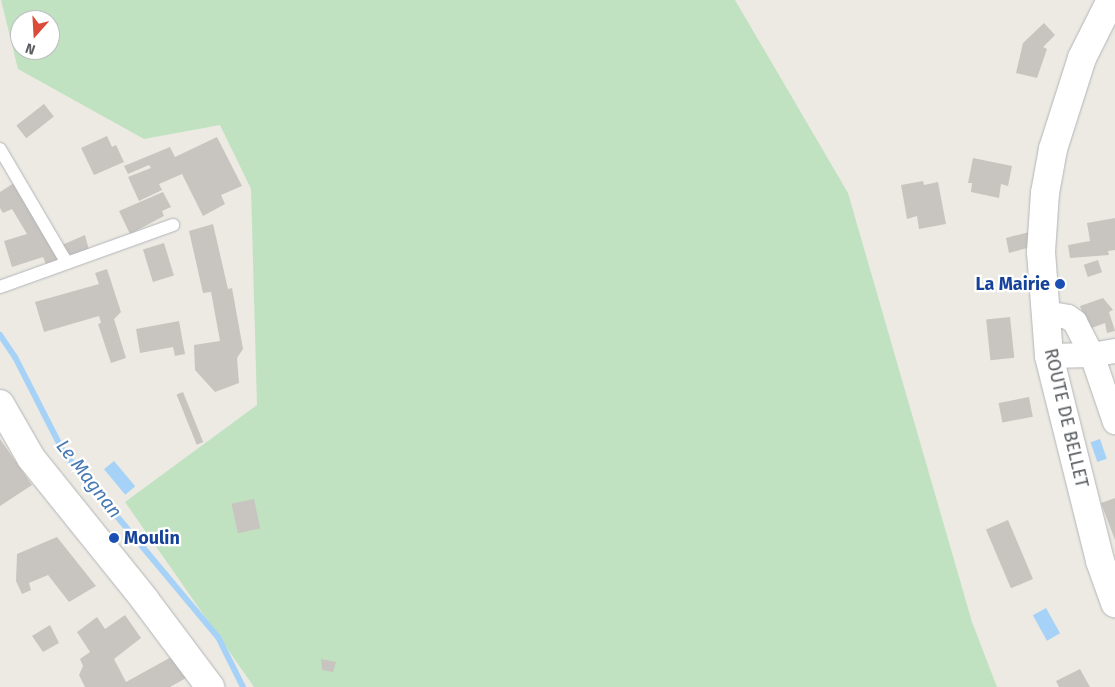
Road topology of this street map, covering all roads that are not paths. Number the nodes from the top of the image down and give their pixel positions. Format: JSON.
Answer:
{"nodes":[{"id":1,"x":1111,"y":0,"type":"edge"},
{"id":2,"x":0,"y":149,"type":"edge"},
{"id":3,"x":173,"y":225,"type":"dead end"},
{"id":4,"x":67,"y":263,"type":"junction"},
{"id":5,"x":0,"y":287,"type":"edge"},
{"id":6,"x":1046,"y":313,"type":"junction"},
{"id":7,"x":1115,"y":351,"type":"edge"},
{"id":8,"x":1092,"y":355,"type":"junction"},
{"id":9,"x":1049,"y":356,"type":"junction"},
{"id":10,"x":0,"y":404,"type":"edge"},
{"id":11,"x":1115,"y":422,"type":"edge"},
{"id":12,"x":1115,"y":603,"type":"edge"},
{"id":13,"x":210,"y":687,"type":"edge"}],
"edges":[{"from":1,"to":6,"type":"street","name":"ROUTE DE BELLET"},
{"from":2,"to":4,"type":"lane"},
{"from":3,"to":4,"type":"lane"},
{"from":4,"to":5,"type":"lane"},
{"from":6,"to":8,"type":"street"},
{"from":6,"to":9,"type":"street","name":"ROUTE DE BELLET"},
{"from":7,"to":8,"type":"street"},
{"from":8,"to":9,"type":"street"},
{"from":8,"to":11,"type":"street"},
{"from":9,"to":12,"type":"street","name":"ROUTE DE BELLET"},
{"from":10,"to":13,"type":"street"}]}
